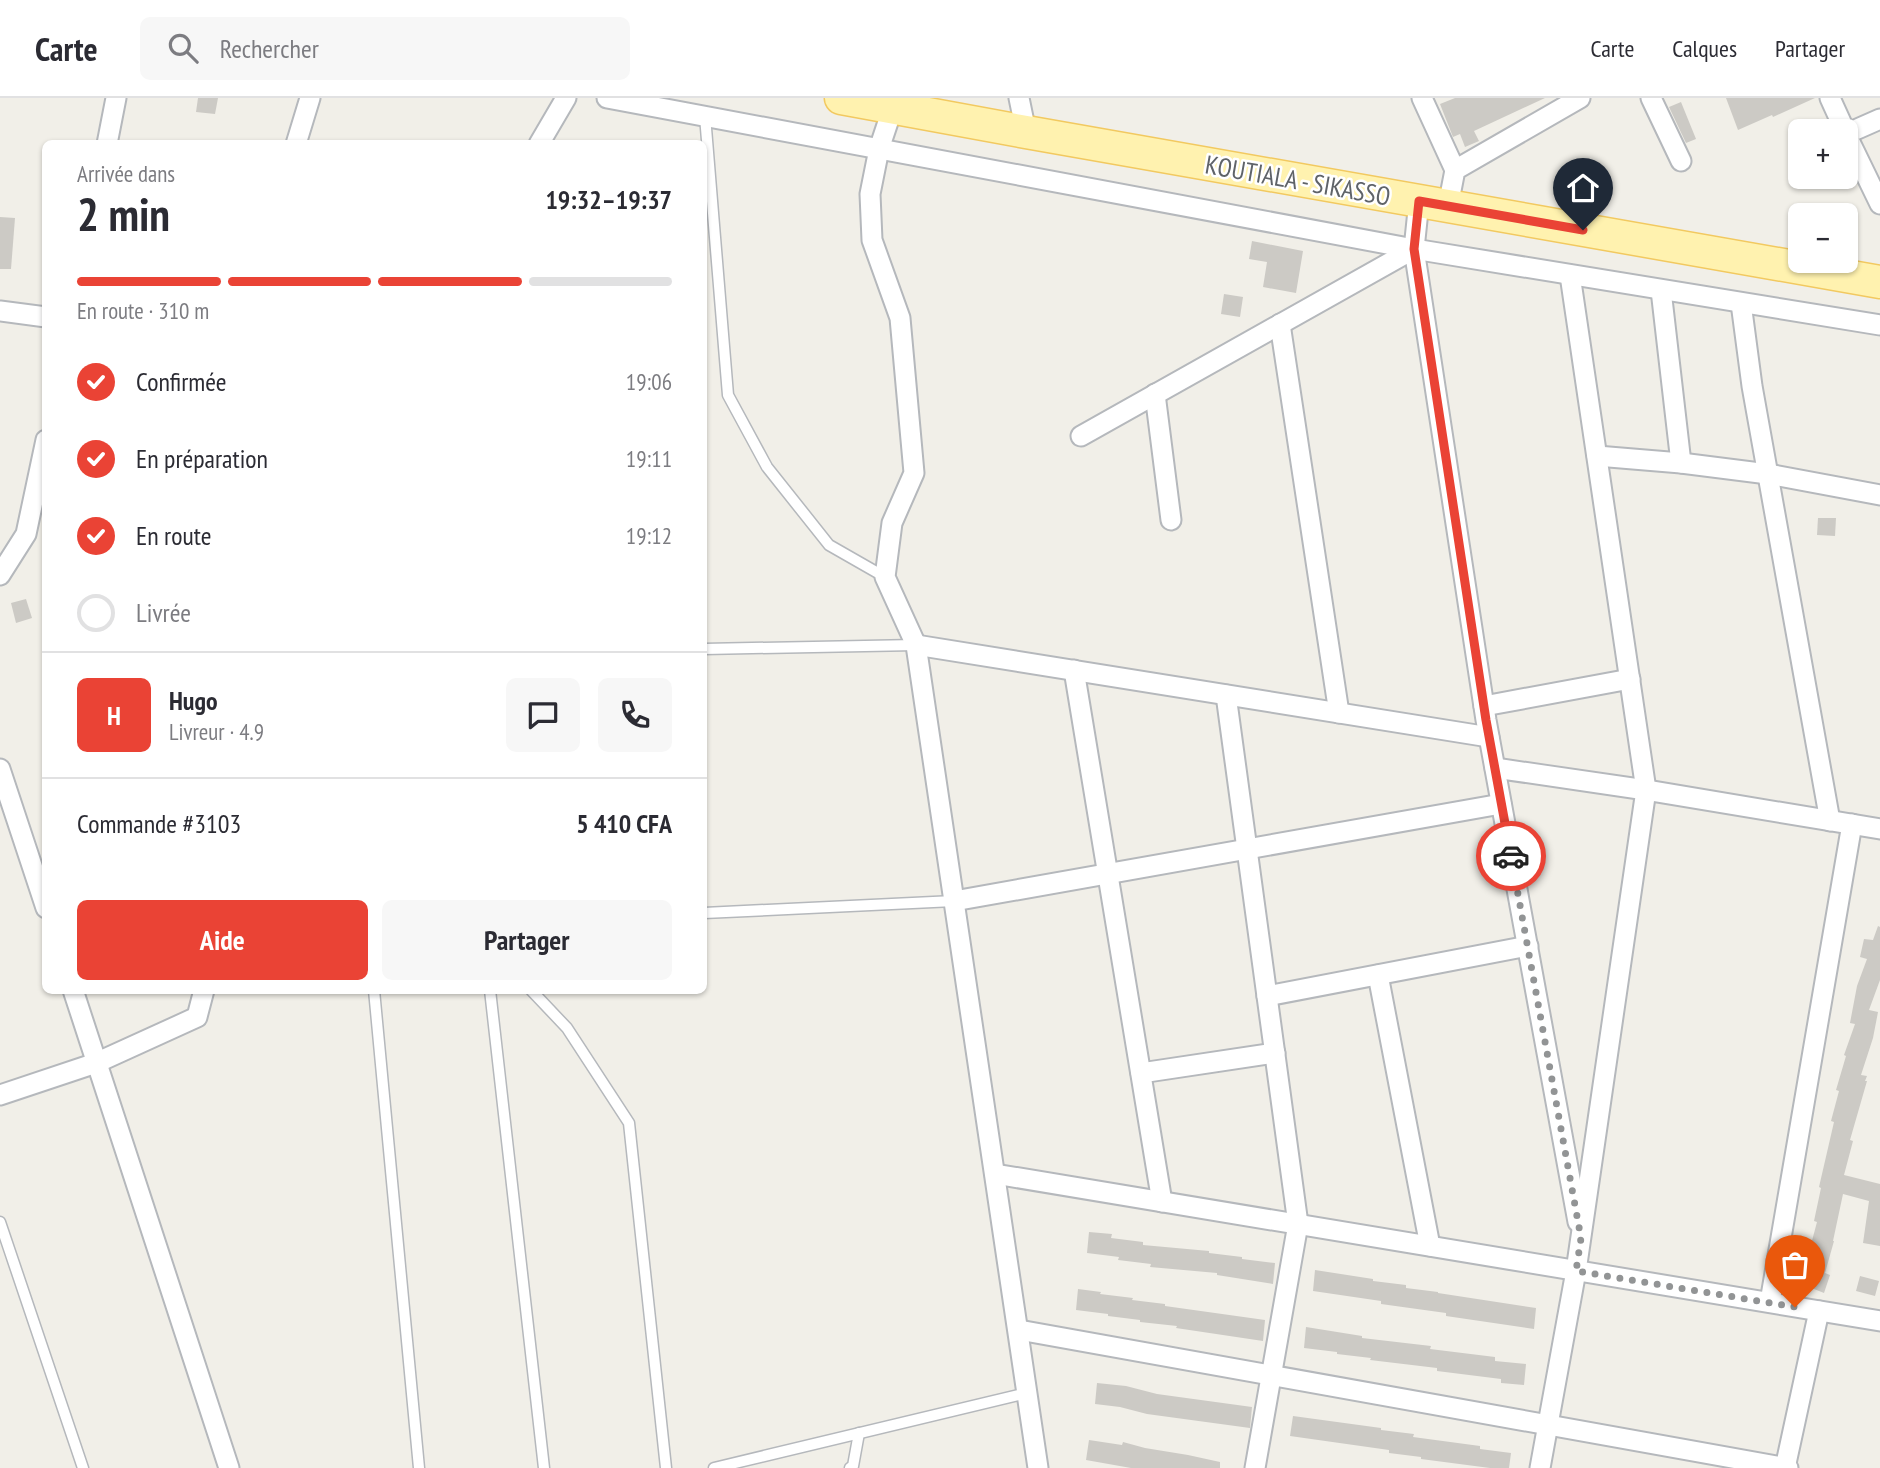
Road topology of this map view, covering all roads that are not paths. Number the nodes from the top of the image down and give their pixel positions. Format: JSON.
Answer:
{"nodes":[{"id":1,"x":116,"y":98,"type":"edge"},
{"id":2,"x":310,"y":98,"type":"edge"},
{"id":3,"x":566,"y":98,"type":"edge"},
{"id":4,"x":607,"y":98,"type":"edge"},
{"id":5,"x":841,"y":98,"type":"edge"},
{"id":6,"x":1019,"y":98,"type":"edge"},
{"id":7,"x":1422,"y":98,"type":"edge"},
{"id":8,"x":1580,"y":98,"type":"edge"},
{"id":9,"x":1651,"y":98,"type":"edge"},
{"id":10,"x":1830,"y":98,"type":"edge"},
{"id":11,"x":893,"y":107,"type":"junction"},
{"id":12,"x":705,"y":116,"type":"junction"},
{"id":13,"x":1840,"y":119,"type":"edge"},
{"id":14,"x":1880,"y":119,"type":"edge"},
{"id":15,"x":1026,"y":132,"type":"junction"},
{"id":16,"x":108,"y":140,"type":"edge"},
{"id":17,"x":297,"y":140,"type":"edge"},
{"id":18,"x":541,"y":140,"type":"edge"},
{"id":19,"x":707,"y":140,"type":"edge"},
{"id":20,"x":707,"y":140,"type":"edge"},
{"id":21,"x":879,"y":149,"type":"junction"},
{"id":22,"x":1681,"y":161,"type":"dead end"},
{"id":23,"x":1455,"y":170,"type":"junction"},
{"id":24,"x":1434,"y":204,"type":"junction"},
{"id":25,"x":1880,"y":204,"type":"edge"},
{"id":26,"x":1414,"y":249,"type":"junction"},
{"id":27,"x":1570,"y":275,"type":"junction"},
{"id":28,"x":1880,"y":282,"type":"edge"},
{"id":29,"x":1661,"y":290,"type":"junction"},
{"id":30,"x":1741,"y":303,"type":"junction"},
{"id":31,"x":0,"y":312,"type":"edge"},
{"id":32,"x":42,"y":317,"type":"edge"},
{"id":33,"x":1280,"y":324,"type":"junction"},
{"id":34,"x":1880,"y":325,"type":"edge"},
{"id":35,"x":1155,"y":394,"type":"junction"},
{"id":36,"x":1081,"y":436,"type":"dead end"},
{"id":37,"x":1597,"y":456,"type":"junction"},
{"id":38,"x":42,"y":459,"type":"edge"},
{"id":39,"x":1681,"y":463,"type":"junction"},
{"id":40,"x":1768,"y":474,"type":"junction"},
{"id":41,"x":1880,"y":495,"type":"edge"},
{"id":42,"x":1171,"y":520,"type":"dead end"},
{"id":43,"x":42,"y":528,"type":"edge"},
{"id":44,"x":26,"y":534,"type":"junction"},
{"id":45,"x":0,"y":575,"type":"edge"},
{"id":46,"x":885,"y":577,"type":"junction"},
{"id":47,"x":916,"y":645,"type":"junction"},
{"id":48,"x":707,"y":649,"type":"edge"},
{"id":49,"x":1074,"y":670,"type":"junction"},
{"id":50,"x":1630,"y":679,"type":"junction"},
{"id":51,"x":1227,"y":695,"type":"junction"},
{"id":52,"x":1484,"y":706,"type":"junction"},
{"id":53,"x":1339,"y":713,"type":"junction"},
{"id":54,"x":1489,"y":737,"type":"junction"},
{"id":55,"x":1495,"y":768,"type":"junction"},
{"id":56,"x":0,"y":769,"type":"edge"},
{"id":57,"x":1646,"y":790,"type":"junction"},
{"id":58,"x":1502,"y":804,"type":"junction"},
{"id":59,"x":1830,"y":821,"type":"junction"},
{"id":60,"x":1852,"y":824,"type":"junction"},
{"id":61,"x":1880,"y":829,"type":"edge"},
{"id":62,"x":1247,"y":849,"type":"junction"},
{"id":63,"x":1108,"y":874,"type":"junction"},
{"id":64,"x":42,"y":896,"type":"edge"},
{"id":65,"x":954,"y":901,"type":"junction"},
{"id":66,"x":707,"y":913,"type":"edge"},
{"id":67,"x":1528,"y":947,"type":"junction"},
{"id":68,"x":1378,"y":975,"type":"junction"},
{"id":69,"x":74,"y":994,"type":"edge"},
{"id":70,"x":203,"y":994,"type":"edge"},
{"id":71,"x":374,"y":994,"type":"edge"},
{"id":72,"x":490,"y":994,"type":"edge"},
{"id":73,"x":535,"y":994,"type":"edge"},
{"id":74,"x":1267,"y":996,"type":"junction"},
{"id":75,"x":1275,"y":1053,"type":"junction"},
{"id":76,"x":96,"y":1063,"type":"junction"},
{"id":77,"x":1141,"y":1073,"type":"junction"},
{"id":78,"x":0,"y":1095,"type":"edge"},
{"id":79,"x":995,"y":1174,"type":"junction"},
{"id":80,"x":1162,"y":1202,"type":"junction"},
{"id":81,"x":0,"y":1222,"type":"edge"},
{"id":82,"x":1298,"y":1224,"type":"junction"},
{"id":83,"x":1581,"y":1238,"type":"junction"},
{"id":84,"x":1430,"y":1246,"type":"junction"},
{"id":85,"x":1576,"y":1271,"type":"junction"},
{"id":86,"x":1770,"y":1302,"type":"junction"},
{"id":87,"x":1819,"y":1311,"type":"junction"},
{"id":88,"x":1880,"y":1321,"type":"edge"},
{"id":89,"x":1018,"y":1330,"type":"junction"},
{"id":90,"x":1271,"y":1375,"type":"junction"},
{"id":91,"x":1027,"y":1393,"type":"junction"},
{"id":92,"x":1548,"y":1425,"type":"junction"},
{"id":93,"x":859,"y":1433,"type":"junction"},
{"id":94,"x":83,"y":1468,"type":"edge"},
{"id":95,"x":229,"y":1468,"type":"edge"},
{"id":96,"x":419,"y":1468,"type":"edge"},
{"id":97,"x":544,"y":1468,"type":"edge"},
{"id":98,"x":666,"y":1468,"type":"edge"},
{"id":99,"x":714,"y":1468,"type":"edge"},
{"id":100,"x":850,"y":1468,"type":"edge"},
{"id":101,"x":1038,"y":1468,"type":"edge"},
{"id":102,"x":1255,"y":1468,"type":"edge"},
{"id":103,"x":1540,"y":1468,"type":"edge"},
{"id":104,"x":1786,"y":1468,"type":"edge"}],
"edges":[{"from":1,"to":16,"type":"street"},
{"from":2,"to":17,"type":"street"},
{"from":3,"to":18,"type":"street"},
{"from":4,"to":12,"type":"street"},
{"from":5,"to":11,"type":"main road","name":"KOUTIALA - SIKASSO"},
{"from":6,"to":15,"type":"street"},
{"from":7,"to":23,"type":"street"},
{"from":8,"to":23,"type":"street"},
{"from":9,"to":22,"type":"street"},
{"from":10,"to":13,"type":"street"},
{"from":11,"to":15,"type":"main road","name":"KOUTIALA - SIKASSO"},
{"from":11,"to":21,"type":"street"},
{"from":12,"to":19,"type":"lane"},
{"from":12,"to":21,"type":"street"},
{"from":14,"to":25,"type":"street"},
{"from":15,"to":24,"type":"main road","name":"KOUTIALA - SIKASSO"},
{"from":20,"to":46,"type":"lane"},
{"from":21,"to":26,"type":"street"},
{"from":21,"to":46,"type":"street"},
{"from":23,"to":24,"type":"street"},
{"from":24,"to":26,"type":"street"},
{"from":24,"to":28,"type":"main road","name":"KOUTIALA - SIKASSO"},
{"from":26,"to":27,"type":"street"},
{"from":26,"to":33,"type":"street"},
{"from":26,"to":52,"type":"street"},
{"from":27,"to":29,"type":"street"},
{"from":27,"to":37,"type":"street"},
{"from":29,"to":30,"type":"street"},
{"from":29,"to":39,"type":"street"},
{"from":30,"to":34,"type":"street"},
{"from":30,"to":40,"type":"street"},
{"from":31,"to":32,"type":"street"},
{"from":33,"to":35,"type":"street"},
{"from":33,"to":53,"type":"street"},
{"from":35,"to":36,"type":"street"},
{"from":35,"to":42,"type":"street"},
{"from":37,"to":39,"type":"street"},
{"from":37,"to":50,"type":"street"},
{"from":38,"to":44,"type":"street"},
{"from":39,"to":40,"type":"street"},
{"from":40,"to":41,"type":"street"},
{"from":40,"to":59,"type":"street"},
{"from":43,"to":44,"type":"street"},
{"from":44,"to":45,"type":"street"},
{"from":46,"to":47,"type":"street"},
{"from":47,"to":48,"type":"lane"},
{"from":47,"to":49,"type":"street"},
{"from":47,"to":65,"type":"street"},
{"from":49,"to":51,"type":"street"},
{"from":49,"to":63,"type":"street"},
{"from":50,"to":52,"type":"street"},
{"from":50,"to":57,"type":"street"},
{"from":51,"to":53,"type":"street"},
{"from":51,"to":62,"type":"street"},
{"from":52,"to":54,"type":"street"},
{"from":53,"to":54,"type":"street"},
{"from":54,"to":55,"type":"street"},
{"from":55,"to":57,"type":"street"},
{"from":55,"to":58,"type":"street"},
{"from":56,"to":64,"type":"street"},
{"from":57,"to":59,"type":"street"},
{"from":57,"to":83,"type":"street"},
{"from":58,"to":62,"type":"street"},
{"from":58,"to":67,"type":"street"},
{"from":59,"to":60,"type":"street"},
{"from":60,"to":61,"type":"street"},
{"from":60,"to":86,"type":"street"},
{"from":62,"to":63,"type":"street"},
{"from":62,"to":74,"type":"street"},
{"from":63,"to":65,"type":"street"},
{"from":63,"to":77,"type":"street"},
{"from":65,"to":66,"type":"lane"},
{"from":65,"to":79,"type":"street"},
{"from":67,"to":68,"type":"street"},
{"from":67,"to":83,"type":"street"},
{"from":68,"to":74,"type":"street"},
{"from":68,"to":84,"type":"street"},
{"from":69,"to":76,"type":"street"},
{"from":70,"to":76,"type":"street"},
{"from":71,"to":96,"type":"lane"},
{"from":72,"to":97,"type":"lane"},
{"from":73,"to":98,"type":"lane"},
{"from":74,"to":75,"type":"street"},
{"from":75,"to":77,"type":"street"},
{"from":75,"to":82,"type":"street"},
{"from":76,"to":78,"type":"street"},
{"from":76,"to":95,"type":"street"},
{"from":77,"to":80,"type":"street"},
{"from":79,"to":80,"type":"street"},
{"from":79,"to":89,"type":"street"},
{"from":80,"to":82,"type":"street"},
{"from":81,"to":94,"type":"lane"},
{"from":82,"to":84,"type":"street"},
{"from":82,"to":90,"type":"street"},
{"from":83,"to":85,"type":"street"},
{"from":84,"to":85,"type":"street"},
{"from":85,"to":86,"type":"street"},
{"from":85,"to":92,"type":"street"},
{"from":86,"to":87,"type":"street"},
{"from":87,"to":88,"type":"street"},
{"from":87,"to":104,"type":"street"},
{"from":89,"to":90,"type":"street"},
{"from":89,"to":91,"type":"street"},
{"from":90,"to":92,"type":"street"},
{"from":90,"to":102,"type":"street"},
{"from":91,"to":93,"type":"lane"},
{"from":91,"to":101,"type":"street"},
{"from":92,"to":103,"type":"street"},
{"from":92,"to":104,"type":"street"},
{"from":93,"to":99,"type":"lane"},
{"from":93,"to":100,"type":"lane"}]}
